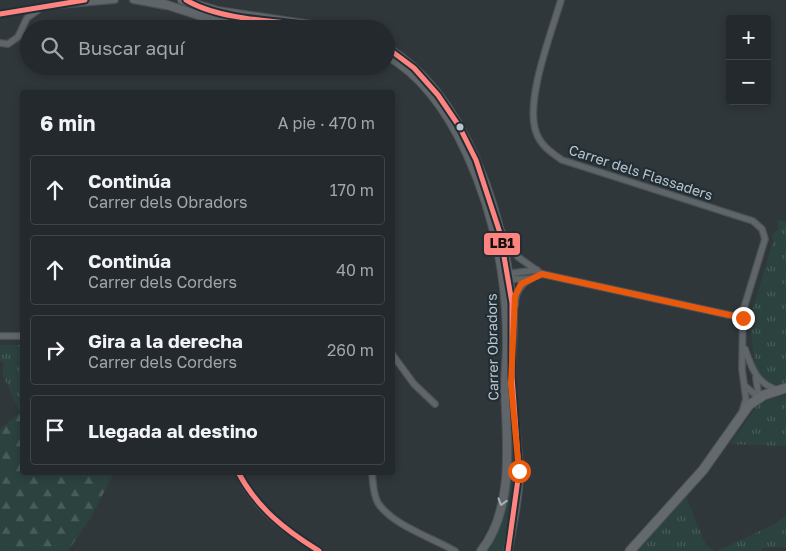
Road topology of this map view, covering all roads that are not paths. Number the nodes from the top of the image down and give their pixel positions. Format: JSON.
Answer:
{"nodes":[{"id":1,"x":115,"y":0,"type":"edge"},
{"id":2,"x":133,"y":0,"type":"edge"},
{"id":3,"x":152,"y":0,"type":"edge"},
{"id":4,"x":561,"y":0,"type":"edge"},
{"id":5,"x":84,"y":1,"type":"edge"},
{"id":6,"x":185,"y":1,"type":"edge"},
{"id":7,"x":166,"y":6,"type":"junction"},
{"id":8,"x":44,"y":7,"type":"junction"},
{"id":9,"x":1,"y":15,"type":"edge"},
{"id":10,"x":26,"y":20,"type":"edge"},
{"id":11,"x":250,"y":20,"type":"joint"},
{"id":12,"x":20,"y":33,"type":"edge"},
{"id":13,"x":0,"y":43,"type":"edge"},
{"id":14,"x":395,"y":57,"type":"edge"},
{"id":15,"x":395,"y":58,"type":"edge"},
{"id":16,"x":412,"y":65,"type":"junction"},
{"id":17,"x":446,"y":112,"type":"junction"},
{"id":18,"x":486,"y":190,"type":"junction"},
{"id":19,"x":497,"y":220,"type":"junction"},
{"id":20,"x":494,"y":233,"type":"junction"},
{"id":21,"x":539,"y":272,"type":"junction"},
{"id":22,"x":509,"y":276,"type":"junction"},
{"id":23,"x":530,"y":280,"type":"junction"},
{"id":24,"x":743,"y":318,"type":"junction"},
{"id":25,"x":514,"y":322,"type":"junction"},
{"id":26,"x":0,"y":336,"type":"edge"},
{"id":27,"x":20,"y":336,"type":"edge"},
{"id":28,"x":507,"y":337,"type":"junction"},
{"id":29,"x":744,"y":345,"type":"junction"},
{"id":30,"x":395,"y":358,"type":"edge"},
{"id":31,"x":755,"y":376,"type":"junction"},
{"id":32,"x":508,"y":384,"type":"junction"},
{"id":33,"x":745,"y":386,"type":"junction"},
{"id":34,"x":782,"y":389,"type":"edge"},
{"id":35,"x":759,"y":398,"type":"junction"},
{"id":36,"x":435,"y":404,"type":"dead end"},
{"id":37,"x":742,"y":414,"type":"junction"},
{"id":38,"x":240,"y":475,"type":"edge"},
{"id":39,"x":372,"y":475,"type":"edge"},
{"id":40,"x":319,"y":551,"type":"edge"},
{"id":41,"x":455,"y":551,"type":"edge"},
{"id":42,"x":481,"y":551,"type":"edge"},
{"id":43,"x":508,"y":551,"type":"edge"},
{"id":44,"x":630,"y":551,"type":"edge"}],
"edges":[{"from":1,"to":5,"type":"street"},
{"from":2,"to":7,"type":"street"},
{"from":3,"to":7,"type":"street"},
{"from":4,"to":24,"type":"street","name":"Carrer dels Flassaders"},
{"from":5,"to":8,"type":"street"},
{"from":6,"to":11,"type":"street"},
{"from":7,"to":11,"type":"street"},
{"from":8,"to":9,"type":"street"},
{"from":8,"to":10,"type":"street"},
{"from":12,"to":13,"type":"street"},
{"from":14,"to":16,"type":"street"},
{"from":15,"to":17,"type":"street","name":"Carrer Obradors"},
{"from":16,"to":17,"type":"street"},
{"from":16,"to":18,"type":"street"},
{"from":17,"to":18,"type":"street"},
{"from":17,"to":20,"type":"street","name":"Carrer Obradors"},
{"from":18,"to":19,"type":"street"},
{"from":19,"to":21,"type":"street"},
{"from":19,"to":22,"type":"street"},
{"from":20,"to":22,"type":"street"},
{"from":20,"to":28,"type":"street","name":"Carrer Obradors"},
{"from":21,"to":22,"type":"street"},
{"from":21,"to":23,"type":"street"},
{"from":21,"to":24,"type":"street"},
{"from":22,"to":23,"type":"street"},
{"from":22,"to":25,"type":"street"},
{"from":22,"to":28,"type":"street"},
{"from":23,"to":25,"type":"street"},
{"from":24,"to":29,"type":"street","name":"Carrer dels Flassaders"},
{"from":25,"to":32,"type":"street"},
{"from":26,"to":27,"type":"street"},
{"from":28,"to":32,"type":"street","name":"Carrer Obradors"},
{"from":29,"to":31,"type":"street","name":"Carrer dels Flassaders"},
{"from":29,"to":33,"type":"street","name":"Carrer dels Flassaders"},
{"from":30,"to":36,"type":"street"},
{"from":31,"to":34,"type":"street"},
{"from":31,"to":35,"type":"street","name":"Carrer dels Flassaders"},
{"from":32,"to":42,"type":"street","name":"Carrer Obradors","one_way":true},
{"from":32,"to":43,"type":"street"},
{"from":33,"to":35,"type":"street"},
{"from":33,"to":37,"type":"street","name":"Carrer dels Flassaders"},
{"from":34,"to":35,"type":"main road"},
{"from":35,"to":37,"type":"main road"},
{"from":37,"to":44,"type":"main road"},
{"from":38,"to":40,"type":"street"},
{"from":39,"to":41,"type":"street"}]}
